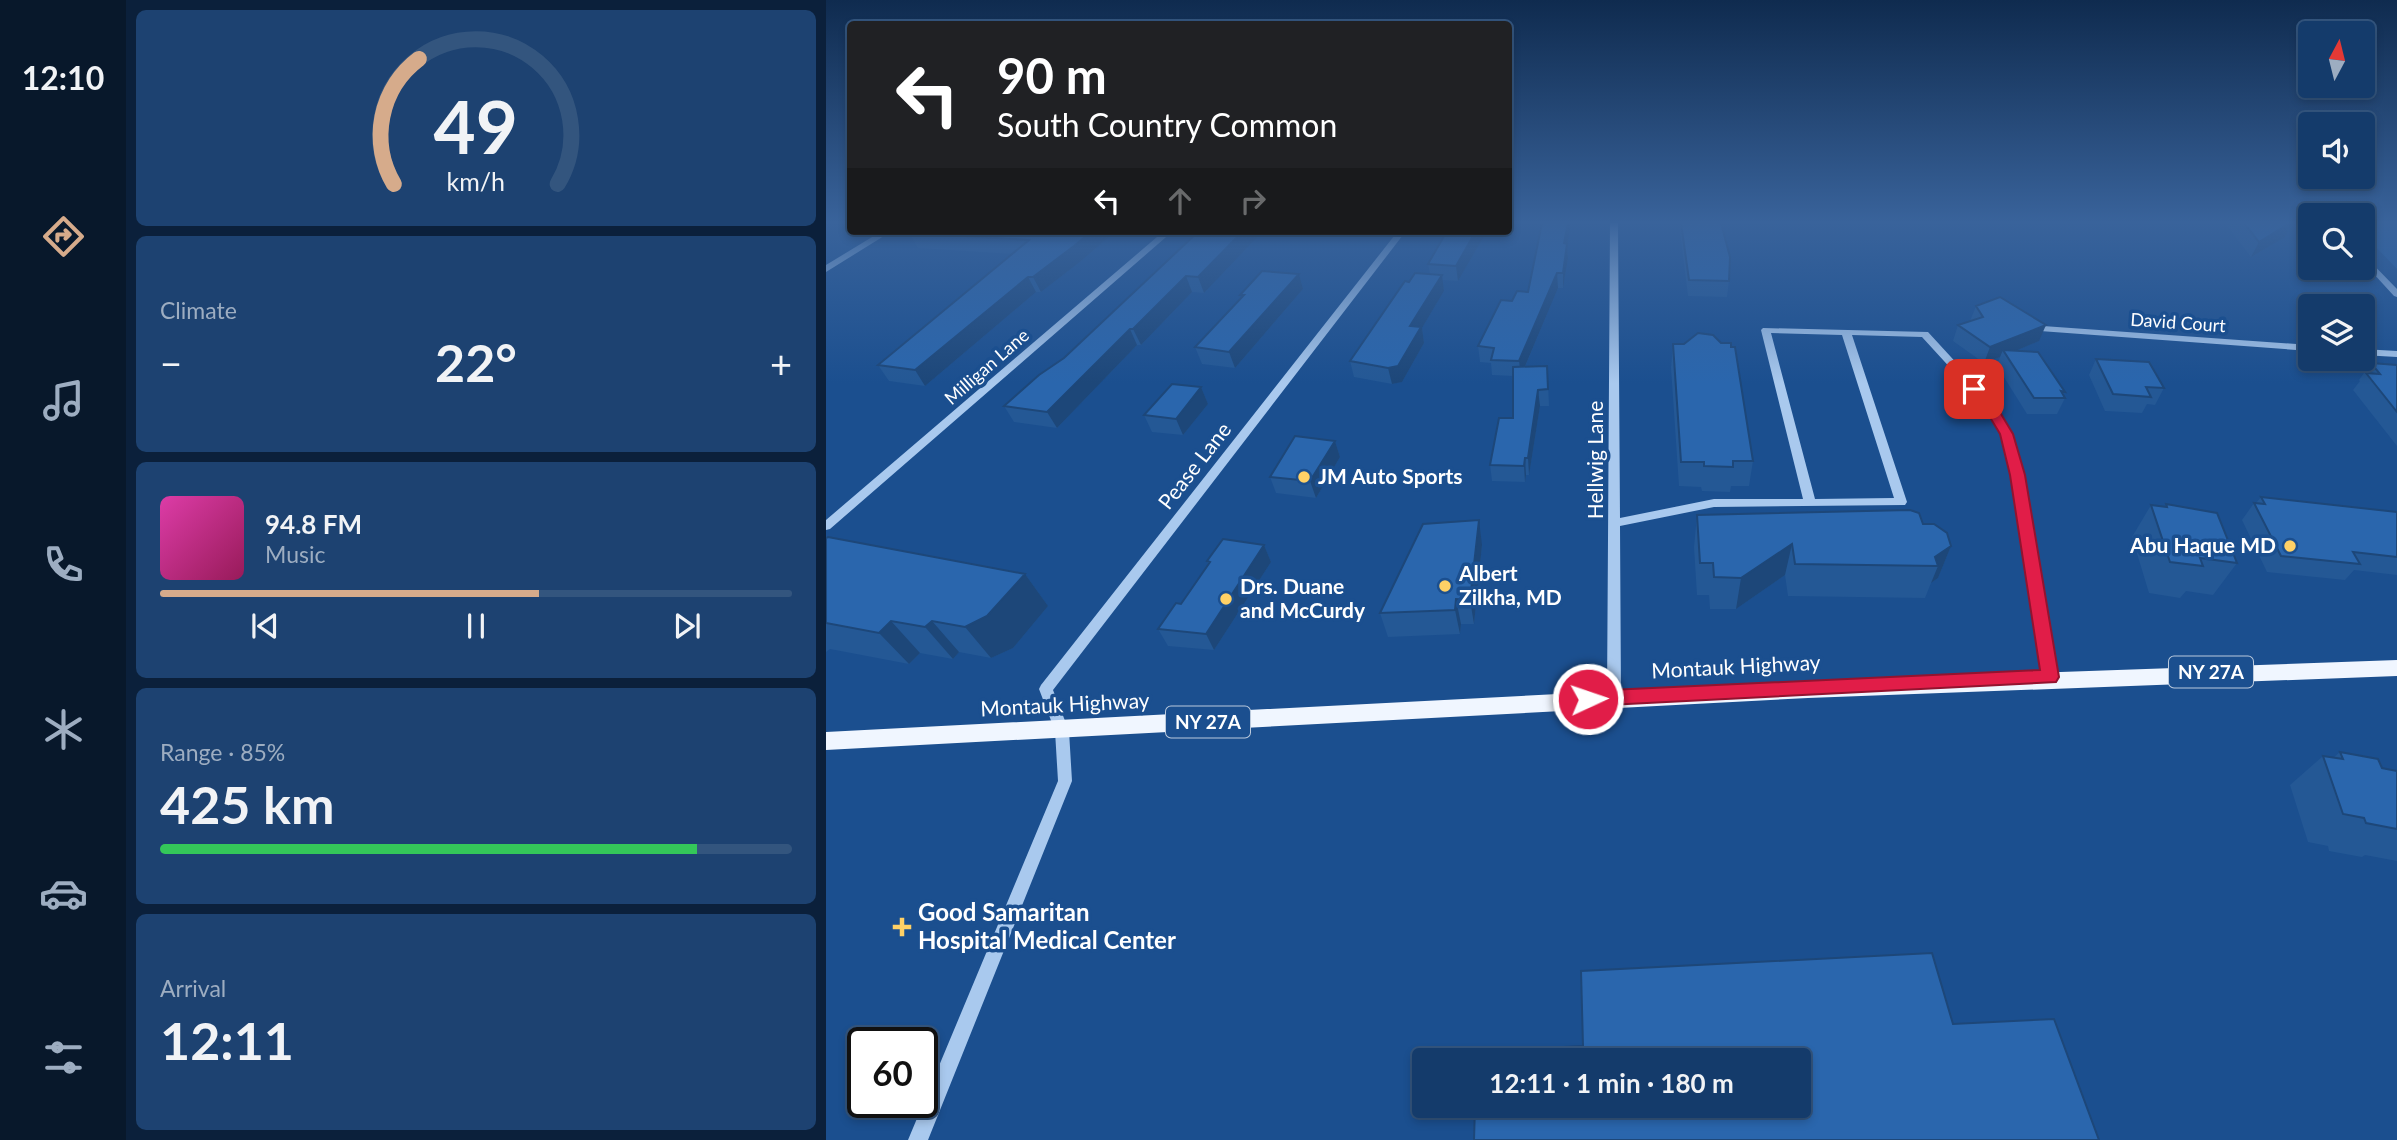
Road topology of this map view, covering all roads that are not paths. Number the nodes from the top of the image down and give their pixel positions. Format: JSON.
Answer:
{"nodes":[{"id":1,"x":1116,"y":276,"type":"edge"},
{"id":2,"x":1367,"y":276,"type":"edge"},
{"id":3,"x":1614,"y":276,"type":"edge"},
{"id":4,"x":2381,"y":276,"type":"edge"},
{"id":5,"x":2397,"y":294,"type":"edge"},
{"id":6,"x":2043,"y":329,"type":"edge"},
{"id":7,"x":1846,"y":332,"type":"junction"},
{"id":8,"x":2298,"y":347,"type":"edge"},
{"id":9,"x":2375,"y":353,"type":"edge"},
{"id":10,"x":2397,"y":354,"type":"edge"},
{"id":11,"x":1810,"y":502,"type":"junction"},
{"id":12,"x":1615,"y":523,"type":"junction"},
{"id":13,"x":826,"y":526,"type":"edge"},
{"id":14,"x":2397,"y":667,"type":"edge"},
{"id":15,"x":2050,"y":677,"type":"junction"},
{"id":16,"x":1614,"y":697,"type":"junction"},
{"id":17,"x":1062,"y":732,"type":"junction"},
{"id":18,"x":826,"y":741,"type":"edge"},
{"id":19,"x":918,"y":1140,"type":"edge"}],
"edges":[{"from":1,"to":13,"type":"street","name":"Milligan Lane"},
{"from":2,"to":17,"type":"street","name":"Pease Lane"},
{"from":3,"to":12,"type":"street","name":"Hellwig Lane"},
{"from":4,"to":5,"type":"street"},
{"from":6,"to":8,"type":"street","name":"David Court"},
{"from":7,"to":11,"type":"street"},
{"from":7,"to":11,"type":"street"},
{"from":7,"to":15,"type":"street"},
{"from":9,"to":10,"type":"street"},
{"from":11,"to":12,"type":"street"},
{"from":12,"to":16,"type":"street","name":"Hellwig Lane"},
{"from":14,"to":15,"type":"main road","name":"Montauk Highway","number":"NY 27A"},
{"from":15,"to":16,"type":"main road","name":"Montauk Highway","number":"NY 27A"},
{"from":16,"to":17,"type":"main road","name":"Montauk Highway","number":"NY 27A"},
{"from":17,"to":18,"type":"main road","name":"Montauk Highway","number":"NY 27A"},
{"from":17,"to":19,"type":"street"}]}
